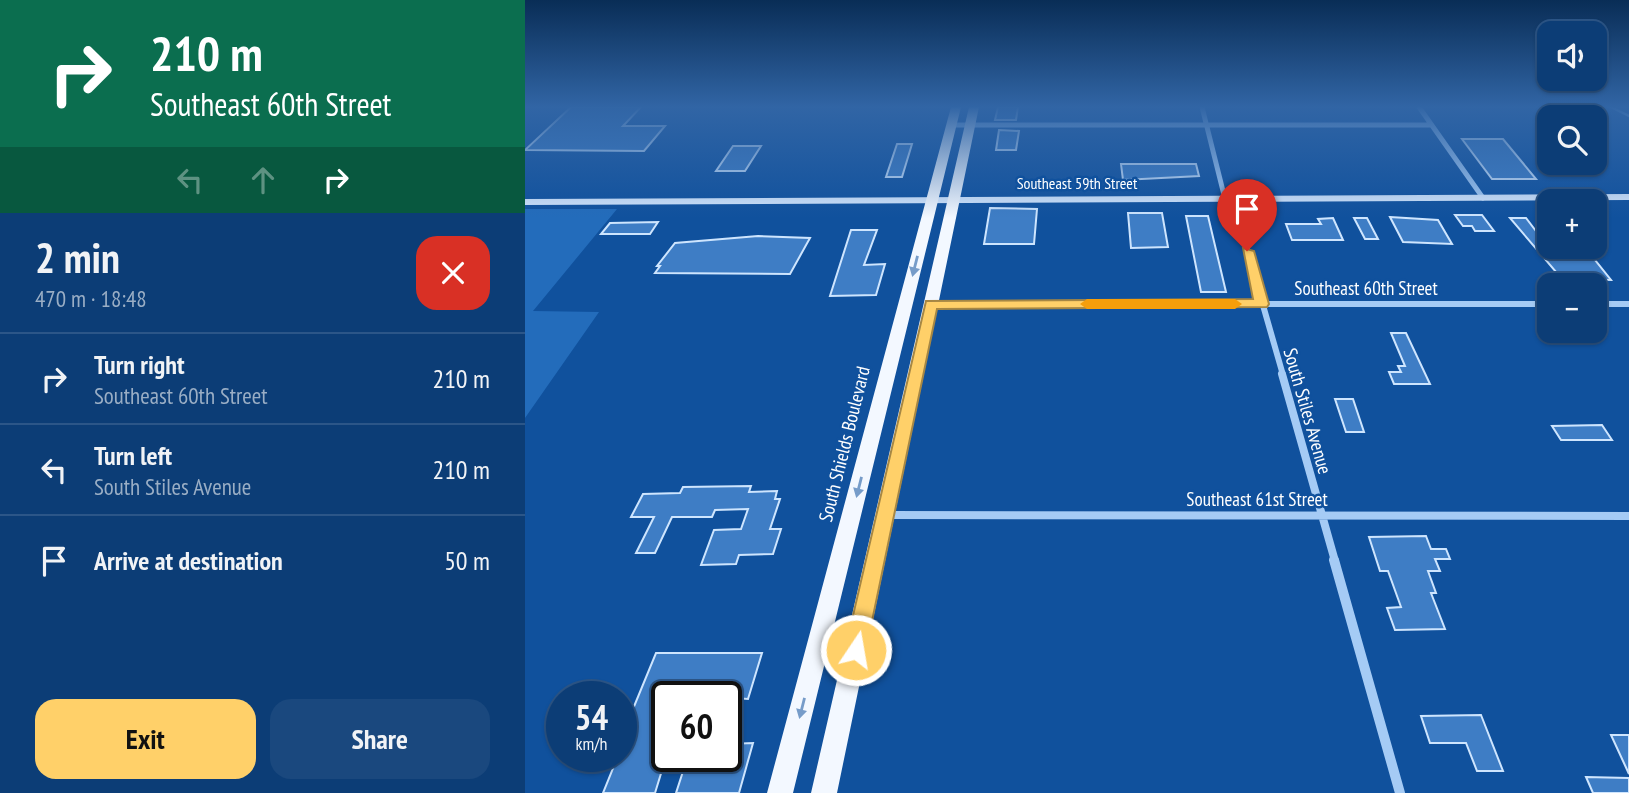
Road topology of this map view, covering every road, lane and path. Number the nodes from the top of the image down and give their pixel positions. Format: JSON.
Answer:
{"nodes":[{"id":1,"x":946,"y":144,"type":"edge"},
{"id":2,"x":966,"y":144,"type":"edge"},
{"id":3,"x":1213,"y":144,"type":"edge"},
{"id":4,"x":1445,"y":144,"type":"edge"},
{"id":5,"x":1629,"y":197,"type":"edge"},
{"id":6,"x":1483,"y":198,"type":"junction"},
{"id":7,"x":954,"y":199,"type":"junction"},
{"id":8,"x":1229,"y":199,"type":"junction"},
{"id":9,"x":932,"y":200,"type":"junction"},
{"id":10,"x":525,"y":202,"type":"edge"},
{"id":11,"x":931,"y":304,"type":"junction"},
{"id":12,"x":1262,"y":304,"type":"junction"},
{"id":13,"x":1537,"y":304,"type":"edge"},
{"id":14,"x":1607,"y":304,"type":"edge"},
{"id":15,"x":1629,"y":304,"type":"edge"},
{"id":16,"x":876,"y":421,"type":"junction"},
{"id":17,"x":906,"y":422,"type":"junction"},
{"id":18,"x":886,"y":515,"type":"junction"},
{"id":19,"x":1321,"y":515,"type":"junction"},
{"id":20,"x":1629,"y":516,"type":"edge"},
{"id":21,"x":781,"y":793,"type":"edge"},
{"id":22,"x":824,"y":793,"type":"edge"},
{"id":23,"x":1400,"y":793,"type":"edge"}],
"edges":[{"from":1,"to":9,"type":"main road","name":"South Shields Boulevard"},
{"from":2,"to":7,"type":"main road"},
{"from":3,"to":8,"type":"street","name":"South Stiles Avenue"},
{"from":4,"to":6,"type":"street"},
{"from":5,"to":6,"type":"main road","name":"Southeast 59th Street"},
{"from":6,"to":8,"type":"main road","name":"Southeast 59th Street"},
{"from":7,"to":8,"type":"main road","name":"Southeast 59th Street"},
{"from":7,"to":9,"type":"main road","name":"Southeast 59th Street"},
{"from":7,"to":11,"type":"main road"},
{"from":8,"to":12,"type":"street","name":"South Stiles Avenue"},
{"from":9,"to":10,"type":"main road","name":"Southeast 59th Street"},
{"from":9,"to":16,"type":"main road","name":"South Shields Boulevard","one_way":true},
{"from":11,"to":12,"type":"street","name":"Southeast 60th Street"},
{"from":11,"to":17,"type":"main road"},
{"from":12,"to":13,"type":"street","name":"Southeast 60th Street"},
{"from":12,"to":19,"type":"street","name":"South Stiles Avenue"},
{"from":14,"to":15,"type":"street"},
{"from":16,"to":17,"type":"main road"},
{"from":16,"to":21,"type":"main road","name":"South Shields Boulevard","one_way":true},
{"from":17,"to":18,"type":"main road"},
{"from":18,"to":19,"type":"street","name":"Southeast 61st Street"},
{"from":18,"to":22,"type":"main road"},
{"from":19,"to":20,"type":"street","name":"Southeast 61st Street"},
{"from":19,"to":23,"type":"street","name":"South Stiles Avenue"}]}
